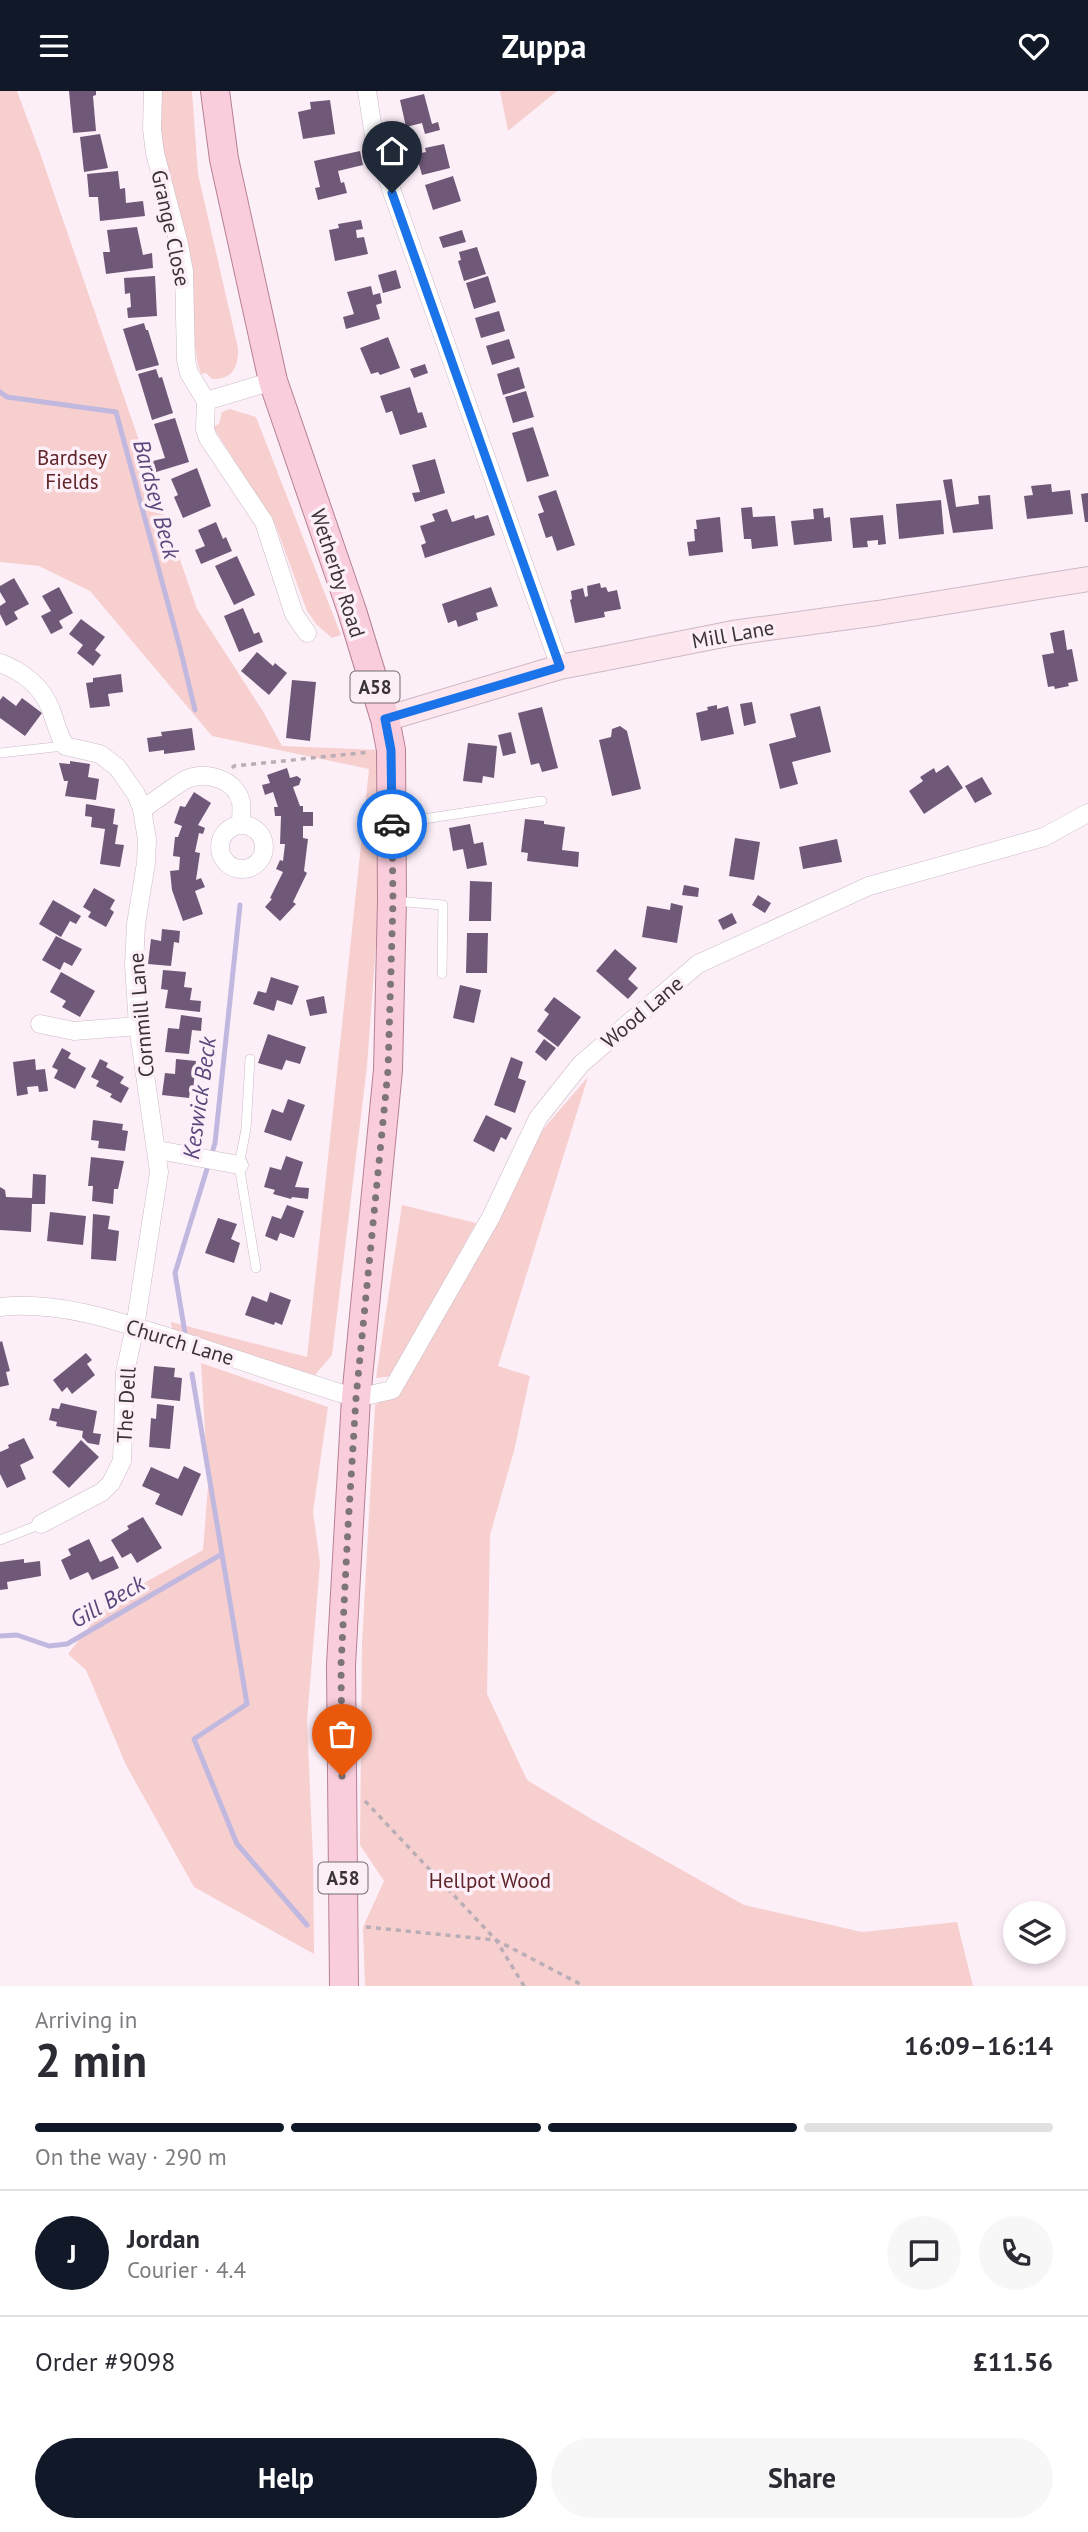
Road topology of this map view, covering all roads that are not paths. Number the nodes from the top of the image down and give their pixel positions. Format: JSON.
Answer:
{"nodes":[{"id":1,"x":153,"y":91,"type":"edge"},
{"id":2,"x":215,"y":91,"type":"edge"},
{"id":3,"x":367,"y":91,"type":"edge"},
{"id":4,"x":273,"y":381,"type":"junction"},
{"id":5,"x":206,"y":401,"type":"junction"},
{"id":6,"x":1088,"y":579,"type":"edge"},
{"id":7,"x":307,"y":633,"type":"dead end"},
{"id":8,"x":0,"y":663,"type":"edge"},
{"id":9,"x":560,"y":667,"type":"junction"},
{"id":10,"x":385,"y":719,"type":"junction"},
{"id":11,"x":65,"y":746,"type":"junction"},
{"id":12,"x":0,"y":753,"type":"edge"},
{"id":13,"x":542,"y":801,"type":"dead end"},
{"id":14,"x":142,"y":809,"type":"junction"},
{"id":15,"x":1088,"y":813,"type":"edge"},
{"id":16,"x":241,"y":824,"type":"dead end"},
{"id":17,"x":392,"y":824,"type":"junction"},
{"id":18,"x":393,"y":901,"type":"junction"},
{"id":19,"x":442,"y":974,"type":"dead end"},
{"id":20,"x":40,"y":1024,"type":"dead end"},
{"id":21,"x":138,"y":1026,"type":"junction"},
{"id":22,"x":250,"y":1059,"type":"dead end"},
{"id":23,"x":158,"y":1150,"type":"junction"},
{"id":24,"x":239,"y":1165,"type":"junction"},
{"id":25,"x":256,"y":1268,"type":"dead end"},
{"id":26,"x":0,"y":1307,"type":"edge"},
{"id":27,"x":135,"y":1327,"type":"junction"},
{"id":28,"x":356,"y":1398,"type":"junction"},
{"id":29,"x":41,"y":1524,"type":"joint"},
{"id":30,"x":0,"y":1540,"type":"edge"},
{"id":31,"x":344,"y":1986,"type":"edge"}],
"edges":[{"from":1,"to":5,"type":"street","name":"Grange Close"},
{"from":2,"to":4,"type":"main road","name":"Wetherby Road","number":"A58"},
{"from":3,"to":9,"type":"street"},
{"from":4,"to":5,"type":"street"},
{"from":4,"to":10,"type":"main road","name":"Wetherby Road","number":"A58"},
{"from":5,"to":7,"type":"street","name":"Grange Close"},
{"from":6,"to":9,"type":"street","name":"Mill Lane"},
{"from":8,"to":11,"type":"street"},
{"from":9,"to":10,"type":"street","name":"Mill Lane"},
{"from":10,"to":17,"type":"main road","name":"Wetherby Road","number":"A58"},
{"from":11,"to":12,"type":"lane","name":"Cornmill Lane"},
{"from":11,"to":14,"type":"street","name":"Cornmill Lane"},
{"from":13,"to":17,"type":"lane"},
{"from":14,"to":16,"type":"street"},
{"from":14,"to":21,"type":"street","name":"Cornmill Lane"},
{"from":15,"to":28,"type":"street","name":"Wood Lane"},
{"from":17,"to":18,"type":"main road","name":"Wetherby Road","number":"A58"},
{"from":18,"to":19,"type":"lane"},
{"from":18,"to":28,"type":"main road","name":"Wetherby Road","number":"A58"},
{"from":20,"to":21,"type":"street"},
{"from":21,"to":23,"type":"street","name":"Cornmill Lane"},
{"from":22,"to":24,"type":"lane"},
{"from":23,"to":24,"type":"street"},
{"from":23,"to":27,"type":"street","name":"Cornmill Lane"},
{"from":24,"to":25,"type":"lane"},
{"from":26,"to":27,"type":"street","name":"Church Lane"},
{"from":27,"to":28,"type":"street","name":"Church Lane"},
{"from":27,"to":29,"type":"street","name":"The Dell"},
{"from":28,"to":31,"type":"main road","name":"Wetherby Road","number":"A58"},
{"from":29,"to":30,"type":"lane"}]}
